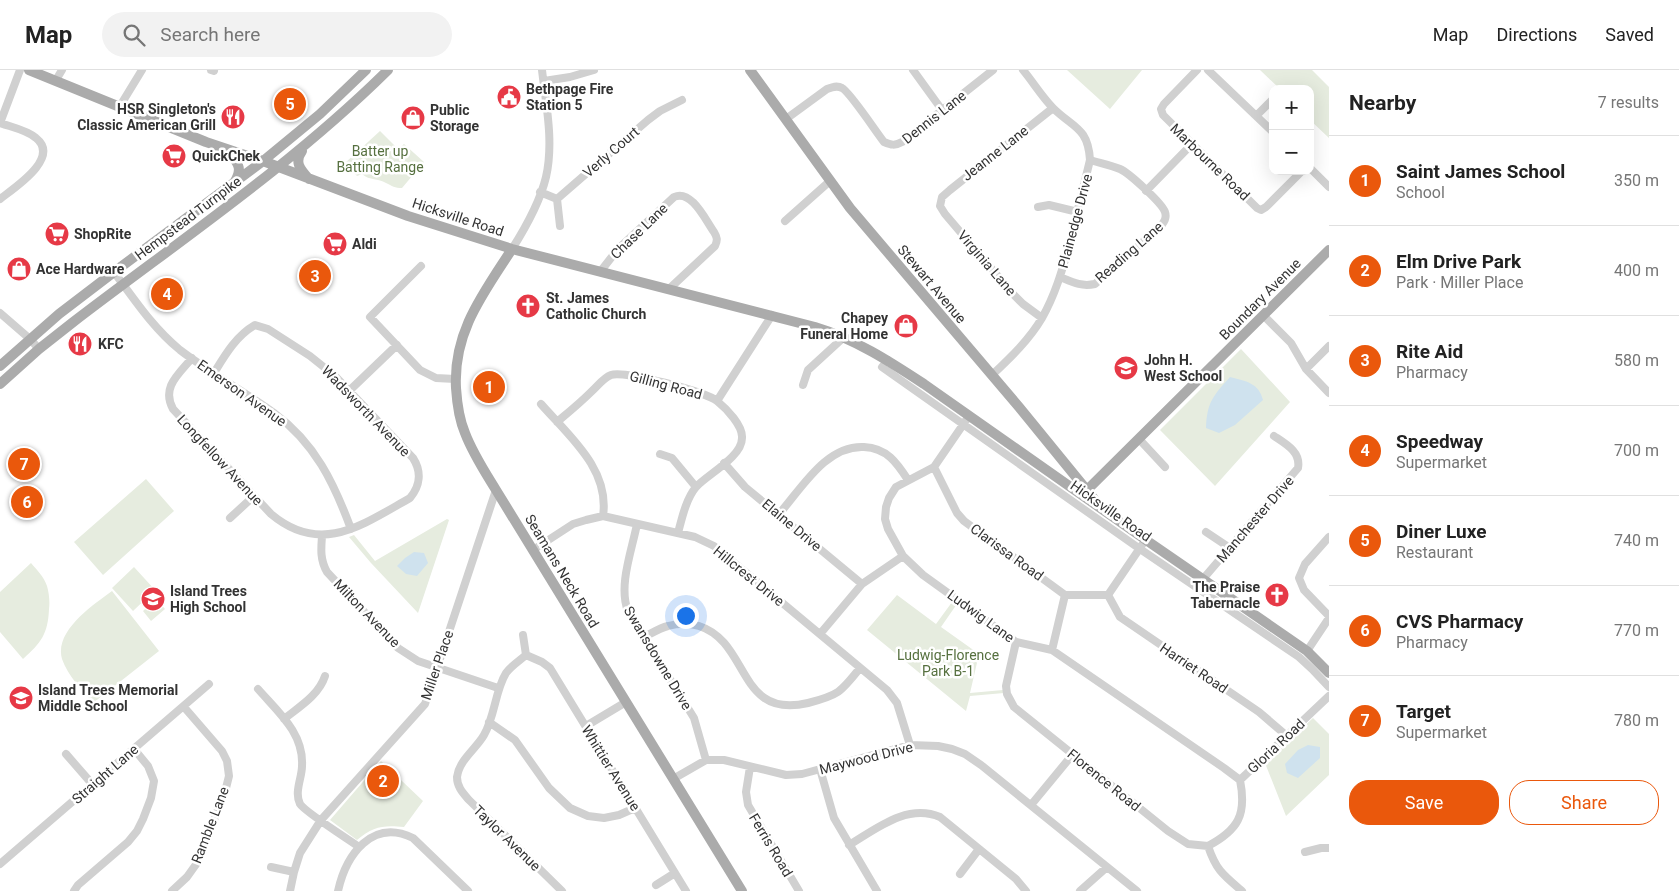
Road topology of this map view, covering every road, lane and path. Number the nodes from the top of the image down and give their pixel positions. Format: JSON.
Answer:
{"nodes":[{"id":1,"x":20,"y":70,"type":"edge"},
{"id":2,"x":29,"y":70,"type":"edge"},
{"id":3,"x":62,"y":70,"type":"edge"},
{"id":4,"x":142,"y":70,"type":"edge"},
{"id":5,"x":366,"y":70,"type":"edge"},
{"id":6,"x":388,"y":70,"type":"edge"},
{"id":7,"x":542,"y":70,"type":"edge"},
{"id":8,"x":594,"y":70,"type":"edge"},
{"id":9,"x":750,"y":70,"type":"edge"},
{"id":10,"x":913,"y":70,"type":"edge"},
{"id":11,"x":993,"y":70,"type":"edge"},
{"id":12,"x":1024,"y":70,"type":"edge"},
{"id":13,"x":1197,"y":70,"type":"edge"},
{"id":14,"x":1208,"y":70,"type":"edge"},
{"id":15,"x":56,"y":80,"type":"junction"},
{"id":16,"x":544,"y":81,"type":"junction"},
{"id":17,"x":682,"y":100,"type":"dead end"},
{"id":18,"x":1269,"y":103,"type":"edge"},
{"id":19,"x":120,"y":106,"type":"junction"},
{"id":20,"x":1053,"y":108,"type":"junction"},
{"id":21,"x":942,"y":110,"type":"junction"},
{"id":22,"x":1256,"y":116,"type":"junction"},
{"id":23,"x":786,"y":119,"type":"junction"},
{"id":24,"x":0,"y":123,"type":"edge"},
{"id":25,"x":1271,"y":130,"type":"edge"},
{"id":26,"x":314,"y":138,"type":"junction"},
{"id":27,"x":1192,"y":144,"type":"junction"},
{"id":28,"x":227,"y":149,"type":"junction"},
{"id":29,"x":1090,"y":160,"type":"junction"},
{"id":30,"x":263,"y":162,"type":"junction"},
{"id":31,"x":278,"y":168,"type":"junction"},
{"id":32,"x":1314,"y":172,"type":"edge"},
{"id":33,"x":1298,"y":175,"type":"edge"},
{"id":34,"x":309,"y":179,"type":"junction"},
{"id":35,"x":830,"y":181,"type":"junction"},
{"id":36,"x":233,"y":184,"type":"junction"},
{"id":37,"x":1329,"y":186,"type":"edge"},
{"id":38,"x":1146,"y":191,"type":"junction"},
{"id":39,"x":540,"y":192,"type":"junction"},
{"id":40,"x":557,"y":198,"type":"junction"},
{"id":41,"x":0,"y":199,"type":"edge"},
{"id":42,"x":940,"y":201,"type":"joint"},
{"id":43,"x":1038,"y":207,"type":"dead end"},
{"id":44,"x":1078,"y":212,"type":"junction"},
{"id":45,"x":785,"y":221,"type":"dead end"},
{"id":46,"x":560,"y":226,"type":"dead end"},
{"id":47,"x":512,"y":249,"type":"junction"},
{"id":48,"x":1329,"y":250,"type":"edge"},
{"id":49,"x":421,"y":266,"type":"dead end"},
{"id":50,"x":114,"y":272,"type":"junction"},
{"id":51,"x":600,"y":272,"type":"junction"},
{"id":52,"x":1060,"y":277,"type":"junction"},
{"id":53,"x":123,"y":284,"type":"junction"},
{"id":54,"x":669,"y":289,"type":"junction"},
{"id":55,"x":0,"y":314,"type":"edge"},
{"id":56,"x":772,"y":315,"type":"junction"},
{"id":57,"x":1263,"y":315,"type":"junction"},
{"id":58,"x":1042,"y":318,"type":"junction"},
{"id":59,"x":844,"y":337,"type":"junction"},
{"id":60,"x":30,"y":339,"type":"junction"},
{"id":61,"x":397,"y":345,"type":"junction"},
{"id":62,"x":1329,"y":346,"type":"edge"},
{"id":63,"x":39,"y":349,"type":"junction"},
{"id":64,"x":192,"y":358,"type":"junction"},
{"id":65,"x":0,"y":366,"type":"edge"},
{"id":66,"x":1306,"y":369,"type":"junction"},
{"id":67,"x":214,"y":373,"type":"junction"},
{"id":68,"x":992,"y":375,"type":"junction"},
{"id":69,"x":455,"y":380,"type":"junction"},
{"id":70,"x":0,"y":384,"type":"edge"},
{"id":71,"x":802,"y":385,"type":"dead end"},
{"id":72,"x":349,"y":390,"type":"junction"},
{"id":73,"x":1329,"y":392,"type":"edge"},
{"id":74,"x":717,"y":401,"type":"junction"},
{"id":75,"x":541,"y":404,"type":"dead end"},
{"id":76,"x":966,"y":420,"type":"junction"},
{"id":77,"x":557,"y":422,"type":"junction"},
{"id":78,"x":1274,"y":436,"type":"dead end"},
{"id":79,"x":1139,"y":440,"type":"junction"},
{"id":80,"x":660,"y":454,"type":"dead end"},
{"id":81,"x":724,"y":463,"type":"junction"},
{"id":82,"x":934,"y":467,"type":"junction"},
{"id":83,"x":1165,"y":467,"type":"dead end"},
{"id":84,"x":908,"y":480,"type":"junction"},
{"id":85,"x":696,"y":487,"type":"junction"},
{"id":86,"x":496,"y":490,"type":"junction"},
{"id":87,"x":1084,"y":493,"type":"junction"},
{"id":88,"x":254,"y":496,"type":"junction"},
{"id":89,"x":779,"y":514,"type":"junction"},
{"id":90,"x":602,"y":516,"type":"junction"},
{"id":91,"x":230,"y":518,"type":"dead end"},
{"id":92,"x":637,"y":524,"type":"junction"},
{"id":93,"x":351,"y":528,"type":"junction"},
{"id":94,"x":1206,"y":532,"type":"dead end"},
{"id":95,"x":678,"y":533,"type":"junction"},
{"id":96,"x":322,"y":536,"type":"junction"},
{"id":97,"x":1329,"y":537,"type":"edge"},
{"id":98,"x":1143,"y":545,"type":"junction"},
{"id":99,"x":1230,"y":548,"type":"junction"},
{"id":100,"x":533,"y":550,"type":"junction"},
{"id":101,"x":903,"y":556,"type":"junction"},
{"id":102,"x":1203,"y":579,"type":"junction"},
{"id":103,"x":862,"y":584,"type":"junction"},
{"id":104,"x":1065,"y":595,"type":"junction"},
{"id":105,"x":1108,"y":595,"type":"junction"},
{"id":106,"x":1329,"y":617,"type":"edge"},
{"id":107,"x":820,"y":634,"type":"junction"},
{"id":108,"x":523,"y":635,"type":"dead end"},
{"id":109,"x":644,"y":637,"type":"junction"},
{"id":110,"x":1016,"y":642,"type":"junction"},
{"id":111,"x":1052,"y":650,"type":"junction"},
{"id":112,"x":1307,"y":651,"type":"junction"},
{"id":113,"x":526,"y":655,"type":"junction"},
{"id":114,"x":438,"y":668,"type":"junction"},
{"id":115,"x":860,"y":668,"type":"junction"},
{"id":116,"x":1329,"y":672,"type":"edge"},
{"id":117,"x":325,"y":676,"type":"dead end"},
{"id":118,"x":209,"y":684,"type":"dead end"},
{"id":119,"x":1329,"y":687,"type":"edge"},
{"id":120,"x":498,"y":688,"type":"junction"},
{"id":121,"x":258,"y":689,"type":"dead end"},
{"id":122,"x":1329,"y":696,"type":"edge"},
{"id":123,"x":626,"y":702,"type":"junction"},
{"id":124,"x":184,"y":707,"type":"junction"},
{"id":125,"x":284,"y":719,"type":"junction"},
{"id":126,"x":489,"y":722,"type":"junction"},
{"id":127,"x":586,"y":726,"type":"junction"},
{"id":128,"x":1287,"y":736,"type":"junction"},
{"id":129,"x":910,"y":745,"type":"junction"},
{"id":130,"x":134,"y":750,"type":"junction"},
{"id":131,"x":66,"y":754,"type":"dead end"},
{"id":132,"x":1073,"y":754,"type":"junction"},
{"id":133,"x":706,"y":760,"type":"junction"},
{"id":134,"x":750,"y":768,"type":"junction"},
{"id":135,"x":820,"y":769,"type":"junction"},
{"id":136,"x":673,"y":779,"type":"junction"},
{"id":137,"x":1240,"y":780,"type":"junction"},
{"id":138,"x":93,"y":784,"type":"junction"},
{"id":139,"x":1031,"y":805,"type":"junction"},
{"id":140,"x":636,"y":808,"type":"junction"},
{"id":141,"x":321,"y":820,"type":"junction"},
{"id":142,"x":849,"y":845,"type":"junction"},
{"id":143,"x":1208,"y":846,"type":"junction"},
{"id":144,"x":359,"y":847,"type":"junction"},
{"id":145,"x":1329,"y":848,"type":"edge"},
{"id":146,"x":979,"y":849,"type":"junction"},
{"id":147,"x":1305,"y":852,"type":"dead end"},
{"id":148,"x":0,"y":864,"type":"edge"},
{"id":149,"x":271,"y":867,"type":"dead end"},
{"id":150,"x":1107,"y":867,"type":"junction"},
{"id":151,"x":294,"y":872,"type":"junction"},
{"id":152,"x":676,"y":873,"type":"junction"},
{"id":153,"x":960,"y":874,"type":"dead end"},
{"id":154,"x":656,"y":885,"type":"dead end"},
{"id":155,"x":74,"y":891,"type":"edge"},
{"id":156,"x":172,"y":891,"type":"edge"},
{"id":157,"x":290,"y":891,"type":"edge"},
{"id":158,"x":339,"y":891,"type":"edge"},
{"id":159,"x":468,"y":891,"type":"edge"},
{"id":160,"x":562,"y":891,"type":"edge"},
{"id":161,"x":686,"y":891,"type":"edge"},
{"id":162,"x":742,"y":891,"type":"edge"},
{"id":163,"x":799,"y":891,"type":"edge"},
{"id":164,"x":878,"y":891,"type":"edge"},
{"id":165,"x":1026,"y":891,"type":"edge"},
{"id":166,"x":1080,"y":891,"type":"edge"},
{"id":167,"x":1137,"y":891,"type":"edge"},
{"id":168,"x":1242,"y":891,"type":"edge"}],
"edges":[{"from":1,"to":24,"type":"street"},
{"from":2,"to":15,"type":"main road","name":"Hicksville Road"},
{"from":3,"to":15,"type":"street"},
{"from":4,"to":19,"type":"street"},
{"from":5,"to":30,"type":"main road","name":"Hempstead Turnpike"},
{"from":6,"to":26,"type":"main road","name":"Hempstead Turnpike"},
{"from":7,"to":16,"type":"street"},
{"from":8,"to":16,"type":"street"},
{"from":9,"to":23,"type":"main road","name":"Stewart Avenue"},
{"from":10,"to":21,"type":"street"},
{"from":11,"to":21,"type":"street","name":"Dennis Lane"},
{"from":12,"to":20,"type":"street","name":"Plainedge Drive"},
{"from":13,"to":27,"type":"street","name":"Marbourne Road"},
{"from":14,"to":22,"type":"street"},
{"from":15,"to":19,"type":"main road","name":"Hicksville Road"},
{"from":16,"to":39,"type":"street"},
{"from":17,"to":40,"type":"street","name":"Verly Court"},
{"from":18,"to":22,"type":"street"},
{"from":19,"to":28,"type":"main road","name":"Hicksville Road"},
{"from":20,"to":29,"type":"street","name":"Plainedge Drive"},
{"from":20,"to":42,"type":"street","name":"Jeanne Lane"},
{"from":21,"to":23,"type":"street","name":"Dennis Lane"},
{"from":22,"to":25,"type":"street"},
{"from":23,"to":35,"type":"main road","name":"Stewart Avenue"},
{"from":24,"to":41,"type":"street"},
{"from":26,"to":31,"type":"main road","name":"Hempstead Turnpike"},
{"from":26,"to":34,"type":"main road"},
{"from":27,"to":33,"type":"street","name":"Marbourne Road"},
{"from":27,"to":38,"type":"street"},
{"from":28,"to":30,"type":"main road","name":"Hicksville Road"},
{"from":28,"to":36,"type":"main road"},
{"from":29,"to":38,"type":"street"},
{"from":29,"to":44,"type":"street","name":"Plainedge Drive"},
{"from":30,"to":31,"type":"main road","name":"Hicksville Road"},
{"from":30,"to":36,"type":"main road","name":"Hempstead Turnpike"},
{"from":31,"to":34,"type":"main road","name":"Hicksville Road"},
{"from":31,"to":53,"type":"main road","name":"Hempstead Turnpike"},
{"from":32,"to":37,"type":"street"},
{"from":34,"to":47,"type":"main road","name":"Hicksville Road"},
{"from":35,"to":45,"type":"street"},
{"from":35,"to":68,"type":"main road","name":"Stewart Avenue"},
{"from":36,"to":50,"type":"main road","name":"Hempstead Turnpike"},
{"from":38,"to":52,"type":"street","name":"Reading Lane"},
{"from":39,"to":40,"type":"street"},
{"from":39,"to":47,"type":"street"},
{"from":40,"to":46,"type":"street"},
{"from":42,"to":58,"type":"street","name":"Virginia Lane"},
{"from":43,"to":44,"type":"street"},
{"from":44,"to":52,"type":"street","name":"Plainedge Drive"},
{"from":47,"to":51,"type":"main road","name":"Hicksville Road"},
{"from":47,"to":69,"type":"main road","name":"Seamans Neck Road"},
{"from":48,"to":57,"type":"main road","name":"Boundary Avenue"},
{"from":49,"to":61,"type":"street"},
{"from":50,"to":53,"type":"street","name":"Emerson Avenue"},
{"from":50,"to":60,"type":"main road","name":"Hempstead Turnpike"},
{"from":51,"to":54,"type":"main road","name":"Hicksville Road"},
{"from":51,"to":54,"type":"street","name":"Chase Lane"},
{"from":52,"to":58,"type":"street","name":"Plainedge Drive"},
{"from":53,"to":63,"type":"main road","name":"Hempstead Turnpike"},
{"from":53,"to":64,"type":"street","name":"Emerson Avenue"},
{"from":54,"to":56,"type":"main road","name":"Hicksville Road"},
{"from":55,"to":60,"type":"street"},
{"from":56,"to":59,"type":"main road","name":"Hicksville Road"},
{"from":56,"to":74,"type":"street"},
{"from":57,"to":66,"type":"street"},
{"from":57,"to":79,"type":"main road","name":"Boundary Avenue"},
{"from":58,"to":68,"type":"street","name":"Plainedge Drive"},
{"from":59,"to":71,"type":"street"},
{"from":59,"to":76,"type":"main road","name":"Hicksville Road"},
{"from":60,"to":63,"type":"street"},
{"from":60,"to":65,"type":"main road","name":"Hempstead Turnpike"},
{"from":61,"to":69,"type":"street"},
{"from":61,"to":72,"type":"street"},
{"from":62,"to":66,"type":"street"},
{"from":63,"to":70,"type":"main road","name":"Hempstead Turnpike"},
{"from":64,"to":67,"type":"street","name":"Emerson Avenue"},
{"from":64,"to":88,"type":"street","name":"Longfellow Avenue"},
{"from":66,"to":73,"type":"street"},
{"from":67,"to":72,"type":"street","name":"Wadsworth Avenue"},
{"from":67,"to":93,"type":"street","name":"Emerson Avenue"},
{"from":68,"to":87,"type":"main road","name":"Stewart Avenue"},
{"from":69,"to":86,"type":"main road","name":"Seamans Neck Road"},
{"from":72,"to":93,"type":"street","name":"Wadsworth Avenue"},
{"from":74,"to":77,"type":"street","name":"Gilling Road"},
{"from":74,"to":81,"type":"street","name":"Gilling Road"},
{"from":75,"to":77,"type":"street"},
{"from":76,"to":82,"type":"street","name":"Ludwig Lane"},
{"from":76,"to":87,"type":"main road","name":"Hicksville Road"},
{"from":76,"to":98,"type":"street","name":"Hicksville Road"},
{"from":77,"to":90,"type":"street"},
{"from":78,"to":99,"type":"street","name":"Manchester Drive"},
{"from":79,"to":83,"type":"street"},
{"from":79,"to":87,"type":"main road","name":"Boundary Avenue"},
{"from":80,"to":85,"type":"street"},
{"from":81,"to":85,"type":"street","name":"Gilling Road"},
{"from":81,"to":89,"type":"street","name":"Elaine Drive"},
{"from":82,"to":84,"type":"street","name":"Ludwig Lane"},
{"from":82,"to":104,"type":"street","name":"Clarissa Road"},
{"from":84,"to":89,"type":"street"},
{"from":84,"to":101,"type":"street","name":"Ludwig Lane"},
{"from":85,"to":95,"type":"street","name":"Gilling Road"},
{"from":86,"to":100,"type":"main road","name":"Seamans Neck Road"},
{"from":86,"to":114,"type":"street","name":"Miller Place"},
{"from":87,"to":98,"type":"main road","name":"Hicksville Road"},
{"from":88,"to":91,"type":"street"},
{"from":88,"to":96,"type":"street","name":"Longfellow Avenue"},
{"from":89,"to":103,"type":"street","name":"Elaine Drive"},
{"from":90,"to":92,"type":"street","name":"Hillcrest Drive"},
{"from":90,"to":100,"type":"street","name":"Hillcrest Drive"},
{"from":92,"to":95,"type":"street","name":"Hillcrest Drive"},
{"from":92,"to":109,"type":"street","name":"Swansdowne Drive"},
{"from":93,"to":96,"type":"street","name":"Wadsworth Avenue"},
{"from":94,"to":99,"type":"street"},
{"from":95,"to":107,"type":"street","name":"Hillcrest Drive"},
{"from":96,"to":114,"type":"street","name":"Milton Avenue"},
{"from":97,"to":106,"type":"street"},
{"from":98,"to":102,"type":"main road","name":"Hicksville Road"},
{"from":98,"to":105,"type":"street"},
{"from":98,"to":119,"type":"street","name":"Hicksville Road"},
{"from":99,"to":102,"type":"street","name":"Manchester Drive"},
{"from":100,"to":123,"type":"main road","name":"Seamans Neck Road"},
{"from":101,"to":103,"type":"street"},
{"from":101,"to":110,"type":"street","name":"Ludwig Lane"},
{"from":102,"to":112,"type":"main road","name":"Hicksville Road"},
{"from":103,"to":107,"type":"street"},
{"from":104,"to":105,"type":"street"},
{"from":104,"to":111,"type":"street"},
{"from":105,"to":128,"type":"street","name":"Harriet Road"},
{"from":106,"to":112,"type":"street"},
{"from":107,"to":115,"type":"street","name":"Hillcrest Drive"},
{"from":108,"to":113,"type":"street"},
{"from":109,"to":115,"type":"street"},
{"from":109,"to":133,"type":"street","name":"Swansdowne Drive"},
{"from":110,"to":111,"type":"street","name":"Ludwig Lane"},
{"from":110,"to":132,"type":"street","name":"Florence Road"},
{"from":111,"to":137,"type":"street","name":"Ludwig Lane"},
{"from":112,"to":116,"type":"main road","name":"Hicksville Road"},
{"from":113,"to":120,"type":"street"},
{"from":113,"to":127,"type":"street","name":"Whittier Avenue"},
{"from":114,"to":120,"type":"street","name":"Milton Avenue"},
{"from":114,"to":141,"type":"street","name":"Miller Place"},
{"from":115,"to":129,"type":"street","name":"Hillcrest Drive"},
{"from":117,"to":125,"type":"street"},
{"from":118,"to":124,"type":"street","name":"Straight Lane"},
{"from":120,"to":126,"type":"street"},
{"from":121,"to":125,"type":"street"},
{"from":122,"to":128,"type":"street","name":"Gloria Road"},
{"from":123,"to":127,"type":"street"},
{"from":123,"to":136,"type":"main road","name":"Seamans Neck Road"},
{"from":124,"to":130,"type":"street","name":"Straight Lane"},
{"from":124,"to":156,"type":"street","name":"Ramble Lane"},
{"from":125,"to":141,"type":"street"},
{"from":126,"to":140,"type":"street"},
{"from":126,"to":160,"type":"street","name":"Taylor Avenue"},
{"from":127,"to":140,"type":"street","name":"Whittier Avenue"},
{"from":128,"to":137,"type":"street","name":"Gloria Road"},
{"from":129,"to":135,"type":"street","name":"Maywood Drive"},
{"from":129,"to":139,"type":"street","name":"Maywood Drive"},
{"from":130,"to":138,"type":"street","name":"Straight Lane"},
{"from":130,"to":155,"type":"street"},
{"from":131,"to":138,"type":"street"},
{"from":132,"to":139,"type":"street"},
{"from":132,"to":143,"type":"street","name":"Florence Road"},
{"from":133,"to":134,"type":"street","name":"Maywood Drive"},
{"from":133,"to":136,"type":"street"},
{"from":134,"to":135,"type":"street","name":"Maywood Drive"},
{"from":134,"to":163,"type":"street","name":"Ferris Road"},
{"from":135,"to":142,"type":"street"},
{"from":136,"to":162,"type":"main road","name":"Seamans Neck Road"},
{"from":137,"to":143,"type":"street","name":"Gloria Road"},
{"from":138,"to":148,"type":"street","name":"Straight Lane"},
{"from":139,"to":150,"type":"street","name":"Maywood Drive"},
{"from":140,"to":152,"type":"street","name":"Whittier Avenue"},
{"from":141,"to":144,"type":"street"},
{"from":141,"to":151,"type":"street","name":"Miller Place"},
{"from":142,"to":146,"type":"street"},
{"from":142,"to":164,"type":"street"},
{"from":143,"to":168,"type":"street"},
{"from":144,"to":158,"type":"street"},
{"from":144,"to":159,"type":"street"},
{"from":145,"to":147,"type":"street"},
{"from":146,"to":153,"type":"street"},
{"from":146,"to":165,"type":"street"},
{"from":149,"to":151,"type":"street"},
{"from":150,"to":166,"type":"street"},
{"from":150,"to":167,"type":"street","name":"Maywood Drive"},
{"from":151,"to":157,"type":"street","name":"Miller Place"},
{"from":152,"to":154,"type":"street"},
{"from":152,"to":161,"type":"street","name":"Whittier Avenue"}]}
